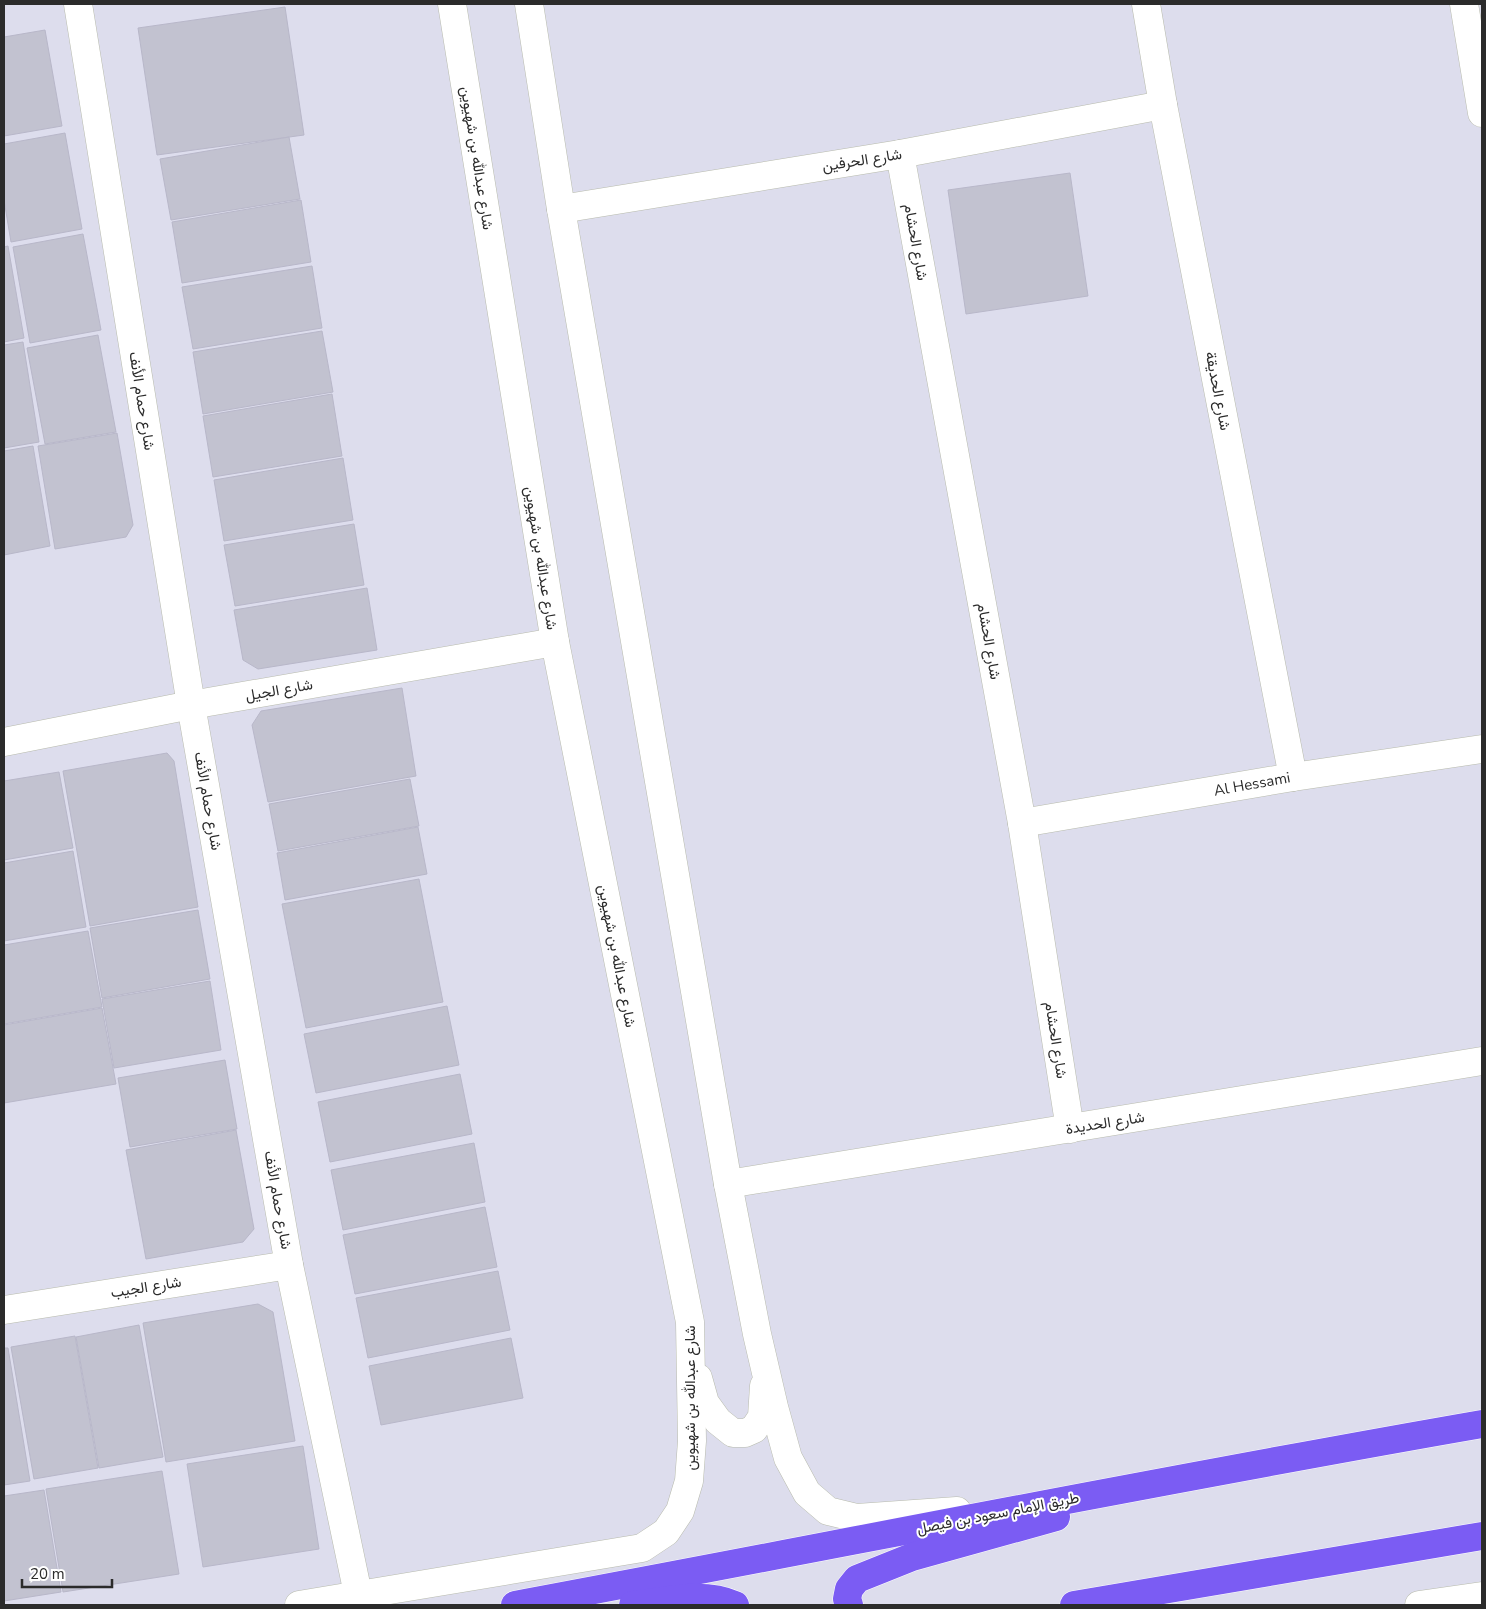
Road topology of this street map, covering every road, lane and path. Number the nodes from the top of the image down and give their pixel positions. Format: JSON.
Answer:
{"nodes":[{"id":1,"x":78,"y":4,"type":"edge"},
{"id":2,"x":452,"y":4,"type":"edge"},
{"id":3,"x":529,"y":4,"type":"edge"},
{"id":4,"x":1146,"y":4,"type":"edge"},
{"id":5,"x":1464,"y":4,"type":"edge"},
{"id":6,"x":1476,"y":43,"type":"edge"},
{"id":7,"x":1163,"y":105,"type":"junction"},
{"id":8,"x":1482,"y":113,"type":"edge"},
{"id":9,"x":900,"y":154,"type":"junction"},
{"id":10,"x":561,"y":208,"type":"junction"},
{"id":11,"x":555,"y":642,"type":"junction"},
{"id":12,"x":191,"y":705,"type":"junction"},
{"id":13,"x":4,"y":742,"type":"edge"},
{"id":14,"x":1482,"y":749,"type":"edge"},
{"id":15,"x":1293,"y":777,"type":"junction"},
{"id":16,"x":1022,"y":823,"type":"junction"},
{"id":17,"x":1482,"y":1061,"type":"edge"},
{"id":18,"x":1070,"y":1129,"type":"junction"},
{"id":19,"x":728,"y":1184,"type":"junction"},
{"id":20,"x":289,"y":1265,"type":"junction"},
{"id":21,"x":4,"y":1310,"type":"edge"},
{"id":22,"x":691,"y":1350,"type":"junction"},
{"id":23,"x":765,"y":1371,"type":"junction"},
{"id":24,"x":1482,"y":1424,"type":"edge"},
{"id":25,"x":1172,"y":1481,"type":"junction"},
{"id":26,"x":1044,"y":1504,"type":"junction"},
{"id":27,"x":1482,"y":1536,"type":"edge"},
{"id":28,"x":1238,"y":1578,"type":"junction"},
{"id":29,"x":358,"y":1594,"type":"junction"},
{"id":30,"x":1482,"y":1596,"type":"edge"},
{"id":31,"x":299,"y":1605,"type":"edge"},
{"id":32,"x":515,"y":1605,"type":"edge"},
{"id":33,"x":633,"y":1605,"type":"edge"},
{"id":34,"x":735,"y":1605,"type":"edge"},
{"id":35,"x":849,"y":1605,"type":"edge"},
{"id":36,"x":1074,"y":1605,"type":"edge"},
{"id":37,"x":1170,"y":1605,"type":"edge"},
{"id":38,"x":1419,"y":1605,"type":"edge"}],
"edges":[{"from":1,"to":12,"type":"street","name":"شارع حمام الأنف"},
{"from":2,"to":11,"type":"street","name":"شارع عبدالله بن شهيوين"},
{"from":3,"to":10,"type":"street"},
{"from":4,"to":7,"type":"street","name":"شارع الحديقة"},
{"from":5,"to":6,"type":"street"},
{"from":6,"to":8,"type":"street"},
{"from":7,"to":9,"type":"street","name":"شارع الحرفين"},
{"from":7,"to":15,"type":"street","name":"شارع الحديقة"},
{"from":9,"to":10,"type":"street","name":"شارع الحرفين"},
{"from":9,"to":16,"type":"street","name":"شارع الحشام"},
{"from":10,"to":19,"type":"street"},
{"from":11,"to":12,"type":"street","name":"شارع الجيل"},
{"from":11,"to":22,"type":"street","name":"شارع عبدالله بن شهيوين"},
{"from":12,"to":13,"type":"street","name":"شارع الجيل"},
{"from":12,"to":20,"type":"street","name":"شارع حمام الأنف"},
{"from":14,"to":15,"type":"street","name":"Al Hessami"},
{"from":15,"to":16,"type":"street","name":"Al Hessami"},
{"from":16,"to":18,"type":"street","name":"شارع الحشام"},
{"from":17,"to":18,"type":"street","name":"شارع الحديدة"},
{"from":18,"to":19,"type":"street","name":"شارع الحديدة"},
{"from":19,"to":23,"type":"street"},
{"from":20,"to":21,"type":"street","name":"شارع الجيب"},
{"from":20,"to":29,"type":"street","name":"شارع حمام الأنف"},
{"from":22,"to":23,"type":"street"},
{"from":22,"to":29,"type":"street","name":"شارع عبدالله بن شهيوين"},
{"from":23,"to":26,"type":"street"},
{"from":24,"to":25,"type":"main road","name":"طريق الإمام سعود بن فيصل"},
{"from":25,"to":26,"type":"main road","name":"طريق الإمام سعود بن فيصل"},
{"from":25,"to":35,"type":"main road"},
{"from":26,"to":32,"type":"main road","name":"طريق الإمام سعود بن فيصل"},
{"from":27,"to":28,"type":"main road"},
{"from":28,"to":36,"type":"main road"},
{"from":28,"to":37,"type":"main road"},
{"from":29,"to":31,"type":"street","name":"شارع عبدالله بن شهيوين"},
{"from":30,"to":38,"type":"street"},
{"from":33,"to":34,"type":"main road"}]}
